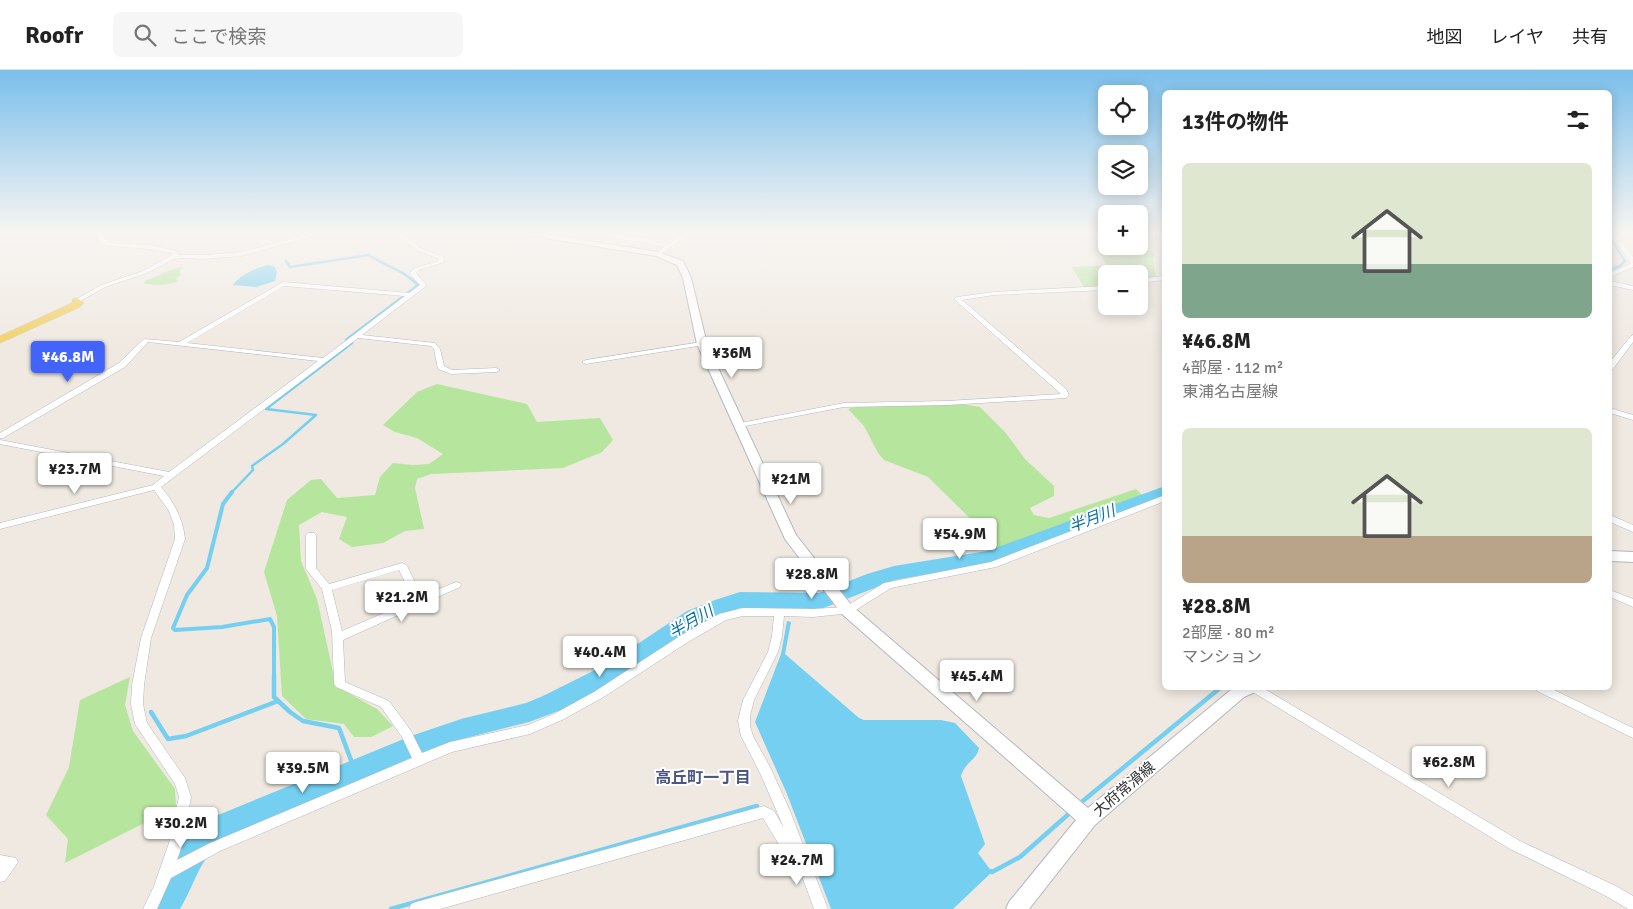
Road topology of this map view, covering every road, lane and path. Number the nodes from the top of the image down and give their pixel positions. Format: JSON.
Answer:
{"nodes":[{"id":1,"x":145,"y":272,"type":"edge"},
{"id":2,"x":412,"y":272,"type":"edge"},
{"id":3,"x":684,"y":272,"type":"edge"},
{"id":4,"x":1162,"y":278,"type":"edge"},
{"id":5,"x":1148,"y":280,"type":"edge"},
{"id":6,"x":1612,"y":283,"type":"edge"},
{"id":7,"x":1633,"y":288,"type":"edge"},
{"id":8,"x":1098,"y":289,"type":"edge"},
{"id":9,"x":411,"y":295,"type":"junction"},
{"id":10,"x":77,"y":301,"type":"junction"},
{"id":11,"x":0,"y":334,"type":"edge"},
{"id":12,"x":357,"y":336,"type":"junction"},
{"id":13,"x":1633,"y":337,"type":"edge"},
{"id":14,"x":0,"y":340,"type":"edge"},
{"id":15,"x":180,"y":344,"type":"junction"},
{"id":16,"x":702,"y":344,"type":"junction"},
{"id":17,"x":324,"y":360,"type":"junction"},
{"id":18,"x":586,"y":362,"type":"dead end"},
{"id":19,"x":1612,"y":364,"type":"edge"},
{"id":20,"x":496,"y":370,"type":"dead end"},
{"id":21,"x":1612,"y":411,"type":"edge"},
{"id":22,"x":1633,"y":418,"type":"edge"},
{"id":23,"x":740,"y":425,"type":"junction"},
{"id":24,"x":0,"y":436,"type":"edge"},
{"id":25,"x":0,"y":442,"type":"edge"},
{"id":26,"x":171,"y":475,"type":"junction"},
{"id":27,"x":156,"y":487,"type":"junction"},
{"id":28,"x":1162,"y":499,"type":"edge"},
{"id":29,"x":1612,"y":519,"type":"edge"},
{"id":30,"x":0,"y":526,"type":"edge"},
{"id":31,"x":1633,"y":529,"type":"edge"},
{"id":32,"x":311,"y":535,"type":"dead end"},
{"id":33,"x":1612,"y":556,"type":"edge"},
{"id":34,"x":1633,"y":557,"type":"edge"},
{"id":35,"x":456,"y":586,"type":"dead end"},
{"id":36,"x":327,"y":588,"type":"junction"},
{"id":37,"x":1612,"y":594,"type":"edge"},
{"id":38,"x":420,"y":601,"type":"junction"},
{"id":39,"x":1633,"y":603,"type":"edge"},
{"id":40,"x":844,"y":606,"type":"junction"},
{"id":41,"x":779,"y":613,"type":"junction"},
{"id":42,"x":337,"y":638,"type":"junction"},
{"id":43,"x":1245,"y":690,"type":"edge"},
{"id":44,"x":1258,"y":690,"type":"edge"},
{"id":45,"x":1545,"y":690,"type":"edge"},
{"id":46,"x":1633,"y":733,"type":"edge"},
{"id":47,"x":417,"y":755,"type":"junction"},
{"id":48,"x":1088,"y":819,"type":"junction"},
{"id":49,"x":800,"y":852,"type":"junction"},
{"id":50,"x":0,"y":861,"type":"edge"},
{"id":51,"x":171,"y":870,"type":"junction"},
{"id":52,"x":0,"y":876,"type":"edge"},
{"id":53,"x":1633,"y":904,"type":"edge"},
{"id":54,"x":150,"y":909,"type":"edge"},
{"id":55,"x":416,"y":909,"type":"edge"},
{"id":56,"x":821,"y":909,"type":"edge"},
{"id":57,"x":1016,"y":909,"type":"edge"}],
"edges":[{"from":1,"to":10,"type":"street"},
{"from":2,"to":9,"type":"street"},
{"from":3,"to":16,"type":"street"},
{"from":4,"to":5,"type":"street"},
{"from":6,"to":7,"type":"street"},
{"from":8,"to":23,"type":"street"},
{"from":9,"to":12,"type":"street"},
{"from":9,"to":15,"type":"street"},
{"from":10,"to":11,"type":"main road"},
{"from":10,"to":14,"type":"main road"},
{"from":12,"to":17,"type":"street"},
{"from":12,"to":20,"type":"street"},
{"from":13,"to":19,"type":"street"},
{"from":15,"to":17,"type":"street"},
{"from":15,"to":24,"type":"street"},
{"from":16,"to":18,"type":"street"},
{"from":16,"to":23,"type":"street"},
{"from":17,"to":26,"type":"street"},
{"from":21,"to":22,"type":"street"},
{"from":23,"to":40,"type":"street"},
{"from":25,"to":26,"type":"street"},
{"from":26,"to":27,"type":"street"},
{"from":27,"to":30,"type":"street"},
{"from":27,"to":51,"type":"street"},
{"from":28,"to":40,"type":"street"},
{"from":29,"to":31,"type":"street"},
{"from":32,"to":36,"type":"street"},
{"from":33,"to":34,"type":"street"},
{"from":35,"to":38,"type":"street"},
{"from":36,"to":38,"type":"street"},
{"from":36,"to":42,"type":"street"},
{"from":37,"to":39,"type":"street"},
{"from":38,"to":42,"type":"street"},
{"from":40,"to":41,"type":"street"},
{"from":40,"to":48,"type":"street"},
{"from":41,"to":47,"type":"street"},
{"from":41,"to":49,"type":"street"},
{"from":42,"to":47,"type":"street"},
{"from":43,"to":48,"type":"street","name":"大府常滑線"},
{"from":44,"to":53,"type":"street"},
{"from":45,"to":46,"type":"street"},
{"from":47,"to":51,"type":"street"},
{"from":48,"to":57,"type":"street","name":"大府常滑線"},
{"from":49,"to":55,"type":"street"},
{"from":49,"to":56,"type":"street"},
{"from":50,"to":52,"type":"street"},
{"from":51,"to":54,"type":"street"}]}
